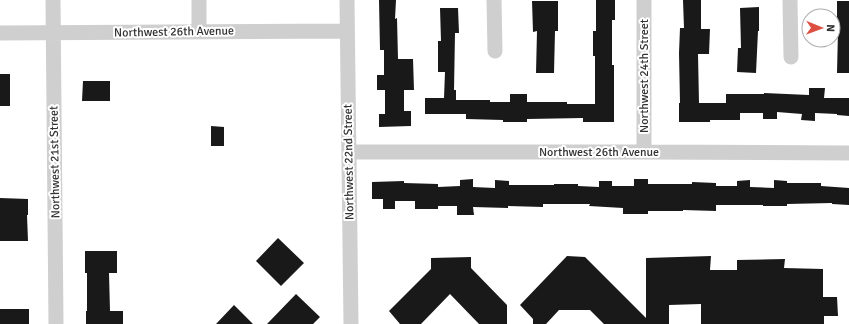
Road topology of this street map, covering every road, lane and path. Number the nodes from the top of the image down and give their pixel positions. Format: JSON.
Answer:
{"nodes":[{"id":1,"x":53,"y":0,"type":"edge"},
{"id":2,"x":199,"y":0,"type":"edge"},
{"id":3,"x":347,"y":0,"type":"edge"},
{"id":4,"x":494,"y":0,"type":"edge"},
{"id":5,"x":644,"y":0,"type":"edge"},
{"id":6,"x":790,"y":0,"type":"edge"},
{"id":7,"x":200,"y":31,"type":"junction"},
{"id":8,"x":348,"y":31,"type":"junction"},
{"id":9,"x":0,"y":33,"type":"edge"},
{"id":10,"x":54,"y":33,"type":"junction"},
{"id":11,"x":495,"y":51,"type":"dead end"},
{"id":12,"x":791,"y":57,"type":"dead end"},
{"id":13,"x":349,"y":152,"type":"junction"},
{"id":14,"x":644,"y":152,"type":"junction"},
{"id":15,"x":849,"y":152,"type":"edge"},
{"id":16,"x":56,"y":324,"type":"edge"},
{"id":17,"x":351,"y":324,"type":"edge"}],
"edges":[{"from":1,"to":10,"type":"street","name":"Northwest 21st Street"},
{"from":2,"to":7,"type":"street"},
{"from":3,"to":8,"type":"street","name":"Northwest 22nd Street"},
{"from":4,"to":11,"type":"street"},
{"from":5,"to":14,"type":"street","name":"Northwest 24th Street"},
{"from":6,"to":12,"type":"street"},
{"from":7,"to":8,"type":"street","name":"Northwest 26th Avenue"},
{"from":7,"to":10,"type":"street","name":"Northwest 26th Avenue"},
{"from":8,"to":13,"type":"street","name":"Northwest 22nd Street"},
{"from":9,"to":10,"type":"street","name":"Northwest 26th Avenue"},
{"from":10,"to":16,"type":"street","name":"Northwest 21st Street"},
{"from":13,"to":14,"type":"street","name":"Northwest 26th Avenue"},
{"from":13,"to":17,"type":"street","name":"Northwest 22nd Street"},
{"from":14,"to":15,"type":"street","name":"Northwest 26th Avenue"}]}
